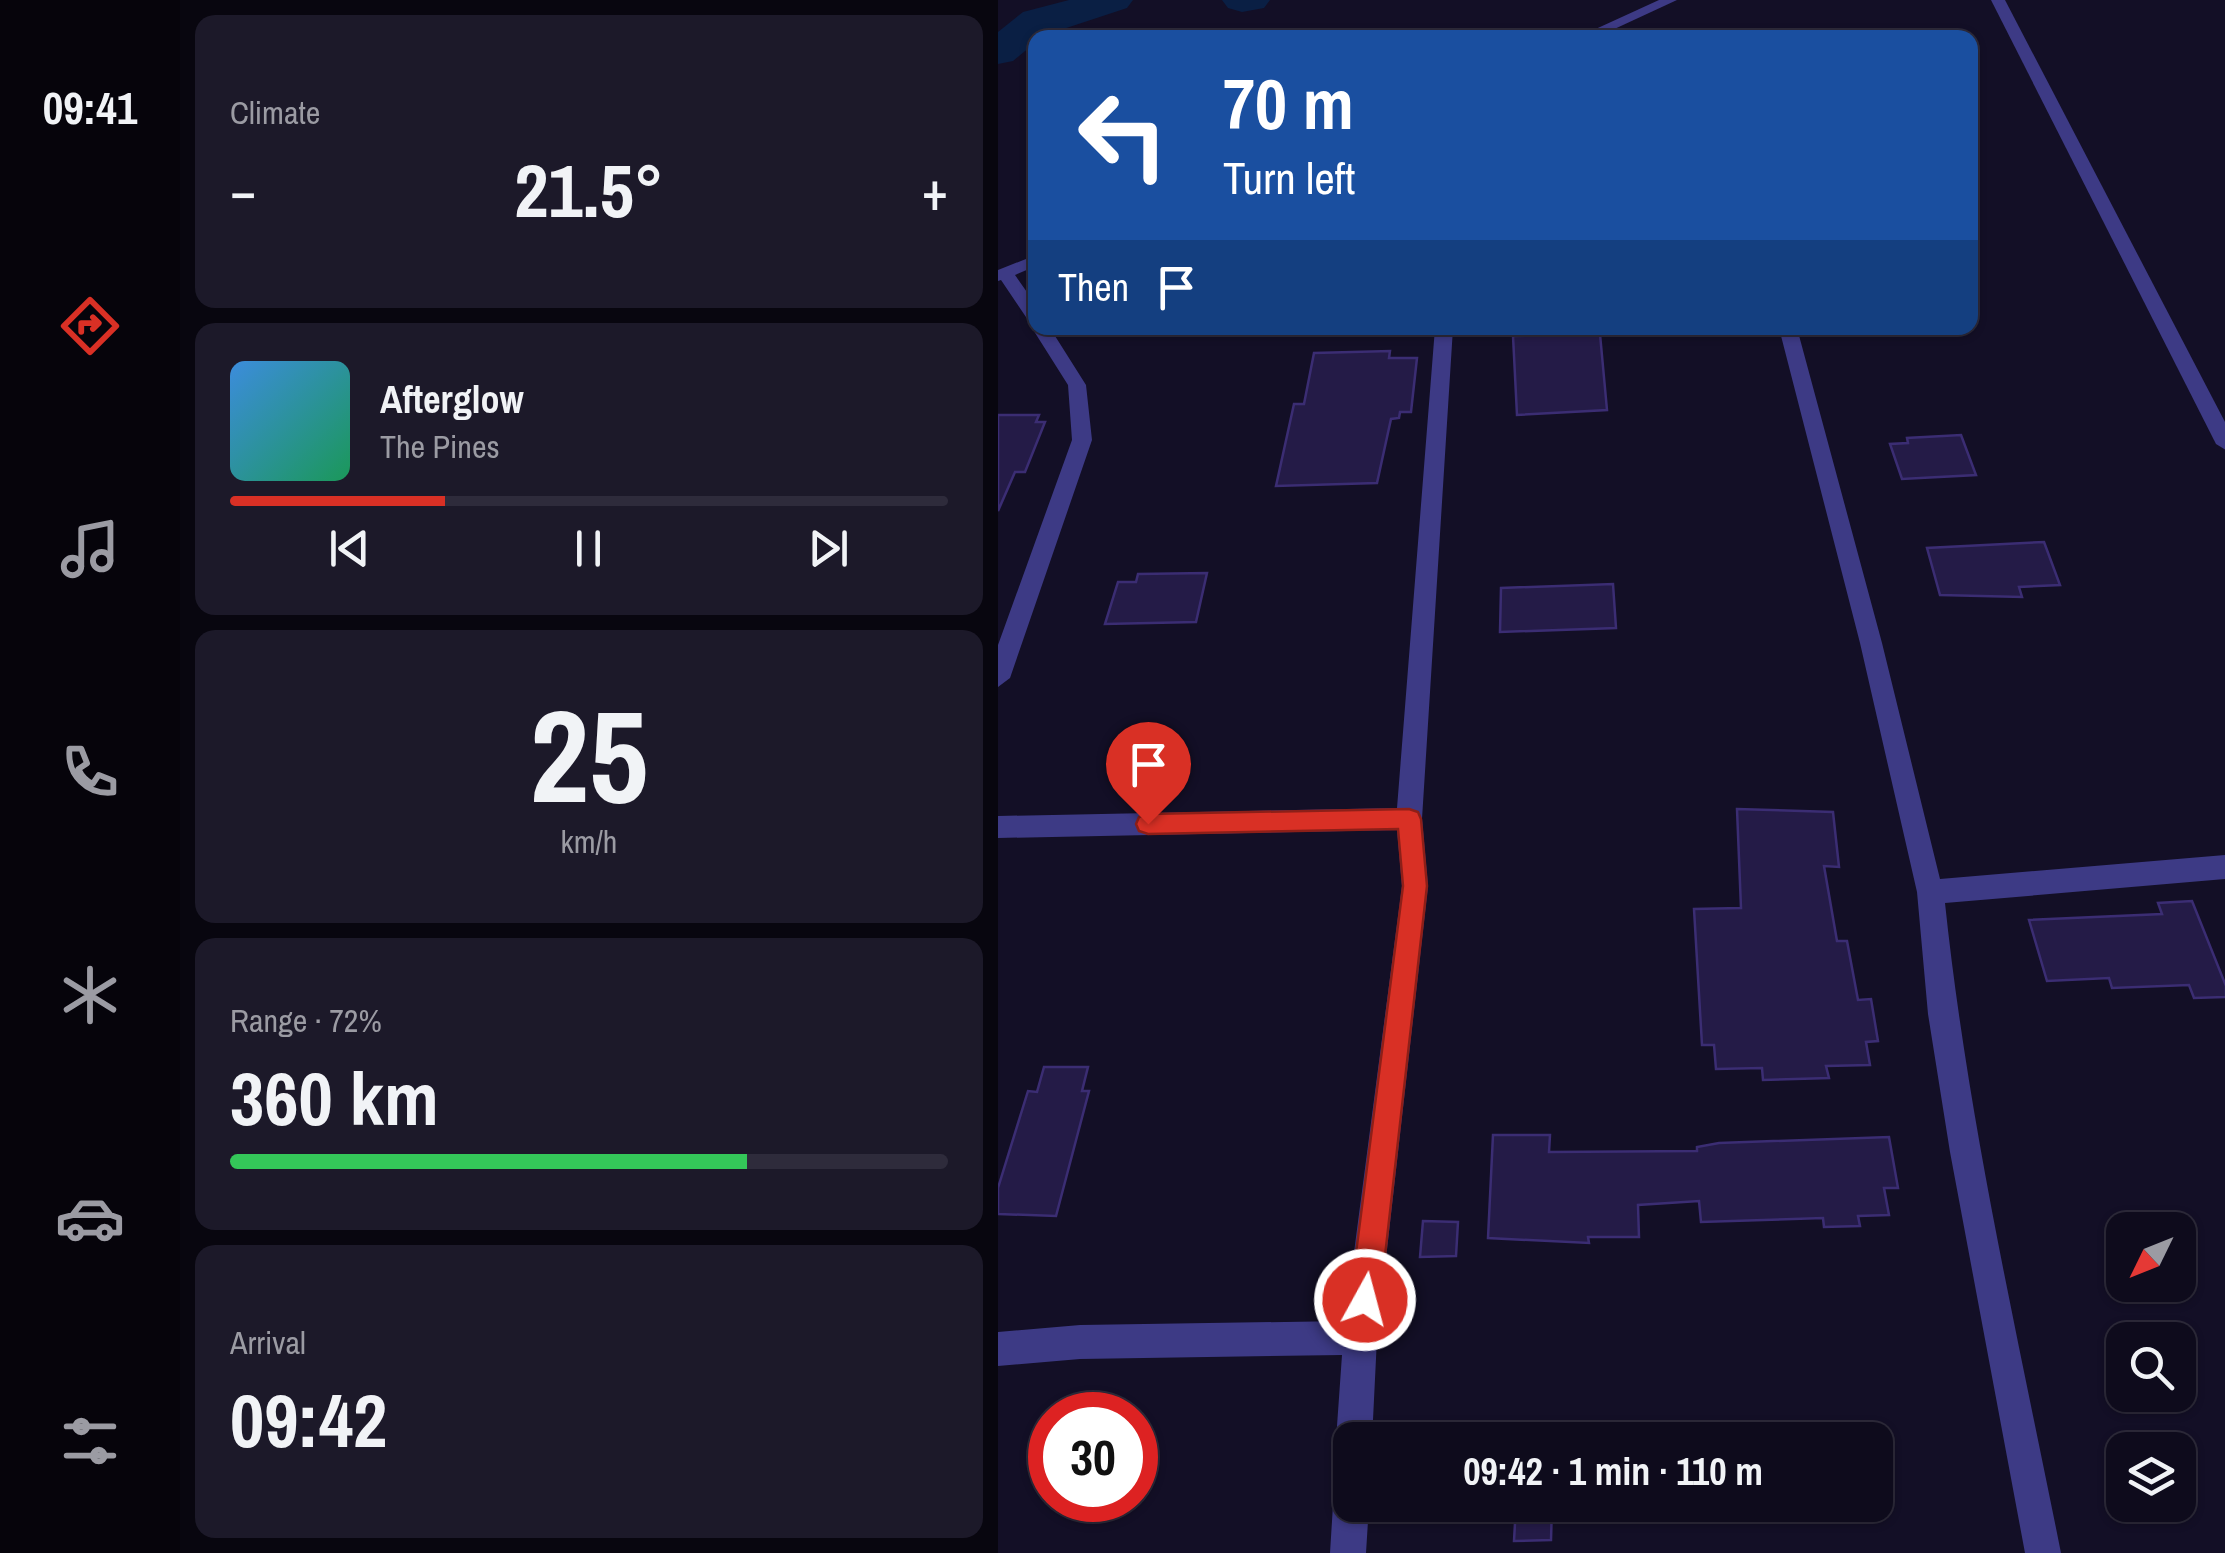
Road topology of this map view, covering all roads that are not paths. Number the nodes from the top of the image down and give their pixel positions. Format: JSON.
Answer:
{"nodes":[{"id":1,"x":1670,"y":0,"type":"edge"},
{"id":2,"x":1998,"y":0,"type":"edge"},
{"id":3,"x":1601,"y":30,"type":"edge"},
{"id":4,"x":1028,"y":263,"type":"edge"},
{"id":5,"x":1002,"y":274,"type":"edge"},
{"id":6,"x":1028,"y":308,"type":"edge"},
{"id":7,"x":1045,"y":335,"type":"edge"},
{"id":8,"x":1444,"y":335,"type":"edge"},
{"id":9,"x":1790,"y":335,"type":"edge"},
{"id":10,"x":2226,"y":444,"type":"edge"},
{"id":11,"x":998,"y":678,"type":"edge"},
{"id":12,"x":1409,"y":819,"type":"junction"},
{"id":13,"x":998,"y":827,"type":"edge"},
{"id":14,"x":2226,"y":867,"type":"edge"},
{"id":15,"x":1930,"y":892,"type":"junction"},
{"id":16,"x":1360,"y":1338,"type":"junction"},
{"id":17,"x":998,"y":1349,"type":"edge"},
{"id":18,"x":1355,"y":1422,"type":"edge"},
{"id":19,"x":1350,"y":1522,"type":"edge"},
{"id":20,"x":1348,"y":1553,"type":"edge"},
{"id":21,"x":2043,"y":1553,"type":"edge"}],
"edges":[{"from":1,"to":3,"type":"street"},
{"from":2,"to":10,"type":"street"},
{"from":4,"to":5,"type":"street"},
{"from":5,"to":6,"type":"street"},
{"from":7,"to":11,"type":"street"},
{"from":8,"to":12,"type":"street"},
{"from":9,"to":15,"type":"street"},
{"from":12,"to":13,"type":"street"},
{"from":12,"to":16,"type":"street"},
{"from":14,"to":15,"type":"street"},
{"from":15,"to":21,"type":"street"},
{"from":16,"to":17,"type":"street"},
{"from":16,"to":18,"type":"street"},
{"from":19,"to":20,"type":"street"}]}
